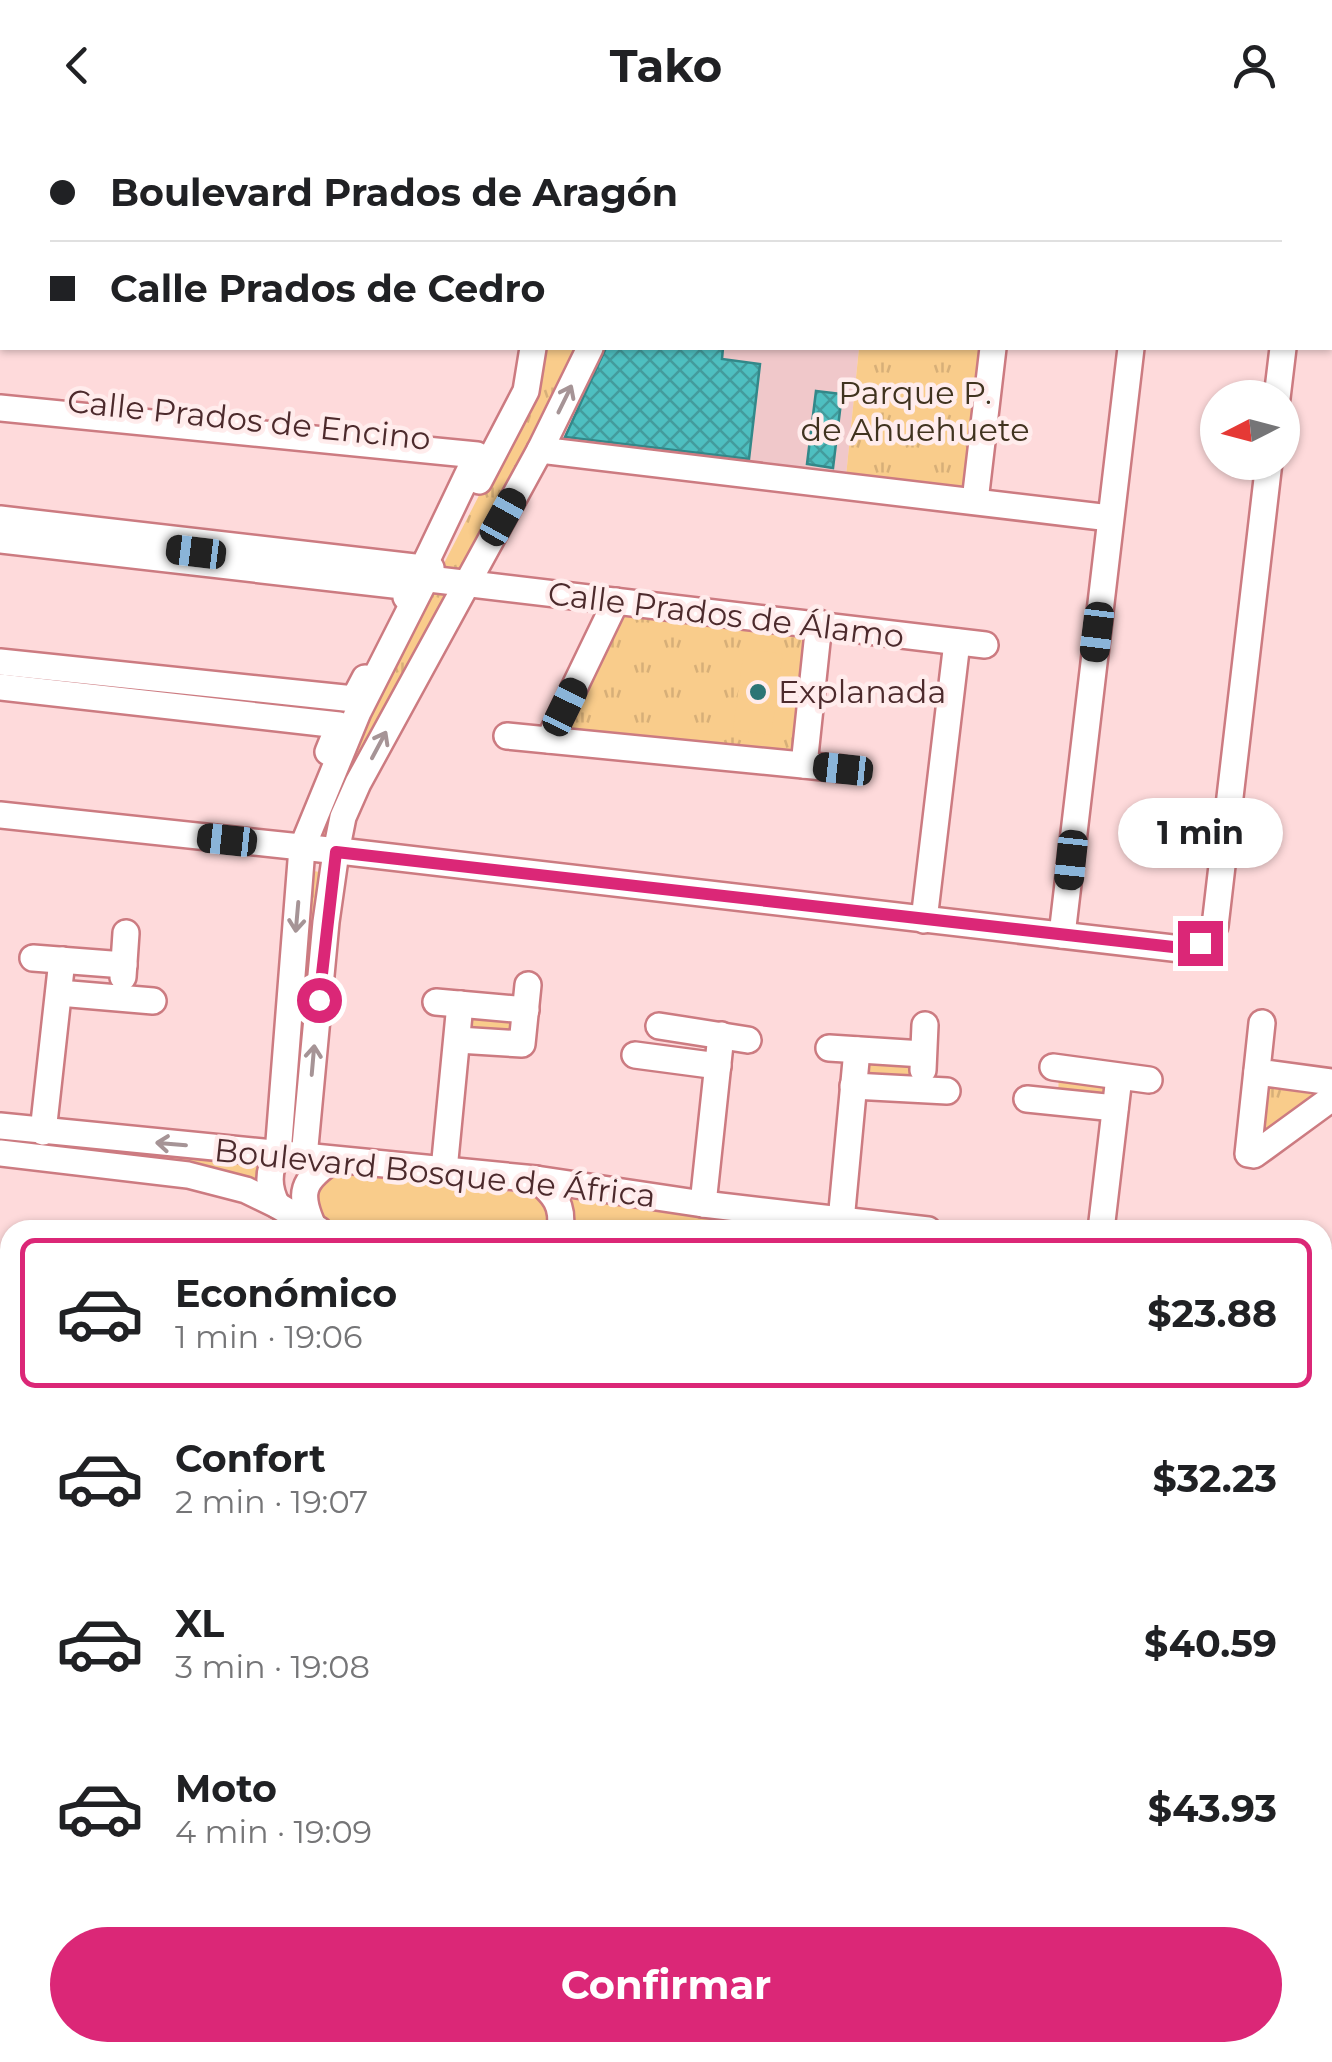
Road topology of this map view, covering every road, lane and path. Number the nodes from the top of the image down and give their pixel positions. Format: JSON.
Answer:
{"nodes":[{"id":1,"x":533,"y":350,"type":"edge"},
{"id":2,"x":589,"y":350,"type":"edge"},
{"id":3,"x":993,"y":350,"type":"edge"},
{"id":4,"x":1132,"y":350,"type":"edge"},
{"id":5,"x":1283,"y":350,"type":"edge"},
{"id":6,"x":1279,"y":380,"type":"edge"},
{"id":7,"x":0,"y":392,"type":"edge"},
{"id":8,"x":0,"y":408,"type":"edge"},
{"id":9,"x":498,"y":448,"type":"junction"},
{"id":10,"x":540,"y":450,"type":"junction"},
{"id":11,"x":1268,"y":480,"type":"edge"},
{"id":12,"x":975,"y":501,"type":"junction"},
{"id":13,"x":1110,"y":518,"type":"junction"},
{"id":14,"x":0,"y":519,"type":"edge"},
{"id":15,"x":0,"y":529,"type":"edge"},
{"id":16,"x":0,"y":540,"type":"edge"},
{"id":17,"x":425,"y":579,"type":"junction"},
{"id":18,"x":466,"y":584,"type":"junction"},
{"id":19,"x":616,"y":601,"type":"junction"},
{"id":20,"x":819,"y":624,"type":"junction"},
{"id":21,"x":957,"y":642,"type":"junction"},
{"id":22,"x":985,"y":645,"type":"dead end"},
{"id":23,"x":0,"y":662,"type":"edge"},
{"id":24,"x":0,"y":674,"type":"edge"},
{"id":25,"x":0,"y":686,"type":"edge"},
{"id":26,"x":358,"y":712,"type":"junction"},
{"id":27,"x":507,"y":736,"type":"dead end"},
{"id":28,"x":549,"y":740,"type":"junction"},
{"id":29,"x":804,"y":765,"type":"junction"},
{"id":30,"x":843,"y":769,"type":"dead end"},
{"id":31,"x":0,"y":802,"type":"edge"},
{"id":32,"x":0,"y":815,"type":"edge"},
{"id":33,"x":302,"y":848,"type":"junction"},
{"id":34,"x":336,"y":852,"type":"junction"},
{"id":35,"x":924,"y":920,"type":"junction"},
{"id":36,"x":126,"y":933,"type":"dead end"},
{"id":37,"x":1062,"y":936,"type":"junction"},
{"id":38,"x":33,"y":958,"type":"dead end"},
{"id":39,"x":62,"y":960,"type":"junction"},
{"id":40,"x":124,"y":964,"type":"junction"},
{"id":41,"x":59,"y":993,"type":"junction"},
{"id":42,"x":121,"y":998,"type":"junction"},
{"id":43,"x":661,"y":999,"type":"dead end"},
{"id":44,"x":153,"y":1001,"type":"dead end"},
{"id":45,"x":1262,"y":1024,"type":"dead end"},
{"id":46,"x":925,"y":1025,"type":"dead end"},
{"id":47,"x":658,"y":1026,"type":"junction"},
{"id":48,"x":722,"y":1035,"type":"junction"},
{"id":49,"x":458,"y":1040,"type":"junction"},
{"id":50,"x":748,"y":1040,"type":"dead end"},
{"id":51,"x":1056,"y":1040,"type":"dead end"},
{"id":52,"x":828,"y":1048,"type":"dead end"},
{"id":53,"x":857,"y":1050,"type":"junction"},
{"id":54,"x":923,"y":1054,"type":"junction"},
{"id":55,"x":718,"y":1066,"type":"junction"},
{"id":56,"x":1053,"y":1067,"type":"junction"},
{"id":57,"x":1256,"y":1072,"type":"junction"},
{"id":58,"x":1119,"y":1078,"type":"junction"},
{"id":59,"x":1149,"y":1080,"type":"dead end"},
{"id":60,"x":1332,"y":1082,"type":"edge"},
{"id":61,"x":853,"y":1086,"type":"junction"},
{"id":62,"x":1332,"y":1098,"type":"edge"},
{"id":63,"x":1115,"y":1108,"type":"junction"},
{"id":64,"x":0,"y":1126,"type":"edge"},
{"id":65,"x":42,"y":1132,"type":"junction"},
{"id":66,"x":0,"y":1153,"type":"edge"},
{"id":67,"x":278,"y":1154,"type":"junction"},
{"id":68,"x":304,"y":1157,"type":"junction"},
{"id":69,"x":333,"y":1160,"type":"junction"},
{"id":70,"x":444,"y":1170,"type":"junction"},
{"id":71,"x":536,"y":1179,"type":"junction"},
{"id":72,"x":703,"y":1204,"type":"junction"},
{"id":73,"x":278,"y":1205,"type":"junction"},
{"id":74,"x":303,"y":1220,"type":"edge"},
{"id":75,"x":312,"y":1220,"type":"edge"},
{"id":76,"x":562,"y":1220,"type":"edge"},
{"id":77,"x":833,"y":1220,"type":"edge"},
{"id":78,"x":841,"y":1220,"type":"edge"},
{"id":79,"x":1102,"y":1220,"type":"edge"}],
"edges":[{"from":1,"to":9,"type":"street"},
{"from":10,"to":2,"type":"street","one_way":true},
{"from":3,"to":12,"type":"street"},
{"from":4,"to":13,"type":"street"},
{"from":5,"to":6,"type":"street"},
{"from":7,"to":9,"type":"street","name":"Calle Prados de Encino"},
{"from":8,"to":14,"type":"street"},
{"from":9,"to":17,"type":"street"},
{"from":10,"to":12,"type":"street"},
{"from":10,"to":18,"type":"street"},
{"from":11,"to":37,"type":"street"},
{"from":12,"to":13,"type":"street"},
{"from":13,"to":37,"type":"street"},
{"from":15,"to":17,"type":"street","name":"Calle Prados de Álamo"},
{"from":16,"to":23,"type":"street"},
{"from":17,"to":18,"type":"street","name":"Calle Prados de Álamo"},
{"from":17,"to":26,"type":"street"},
{"from":18,"to":19,"type":"street","name":"Calle Prados de Álamo"},
{"from":34,"to":18,"type":"street","one_way":true},
{"from":19,"to":20,"type":"street","name":"Calle Prados de Álamo"},
{"from":19,"to":28,"type":"street"},
{"from":20,"to":21,"type":"street","name":"Calle Prados de Álamo"},
{"from":20,"to":29,"type":"street"},
{"from":21,"to":22,"type":"street","name":"Calle Prados de Álamo"},
{"from":21,"to":35,"type":"street"},
{"from":24,"to":26,"type":"street"},
{"from":25,"to":31,"type":"street"},
{"from":26,"to":33,"type":"street"},
{"from":27,"to":28,"type":"street"},
{"from":28,"to":29,"type":"street"},
{"from":29,"to":30,"type":"street"},
{"from":32,"to":33,"type":"street"},
{"from":33,"to":34,"type":"street"},
{"from":33,"to":67,"type":"street","one_way":true},
{"from":34,"to":35,"type":"street"},
{"from":68,"to":34,"type":"street","one_way":true},
{"from":35,"to":37,"type":"street"},
{"from":36,"to":40,"type":"street"},
{"from":38,"to":39,"type":"street"},
{"from":39,"to":40,"type":"street"},
{"from":39,"to":41,"type":"street"},
{"from":40,"to":42,"type":"street"},
{"from":41,"to":42,"type":"street"},
{"from":41,"to":65,"type":"street"},
{"from":42,"to":44,"type":"street"},
{"from":43,"to":47,"type":"street"},
{"from":45,"to":57,"type":"street"},
{"from":46,"to":54,"type":"street"},
{"from":47,"to":48,"type":"street"},
{"from":47,"to":55,"type":"street"},
{"from":48,"to":50,"type":"street"},
{"from":48,"to":55,"type":"street"},
{"from":49,"to":49,"type":"street"},
{"from":49,"to":70,"type":"street"},
{"from":51,"to":56,"type":"street"},
{"from":52,"to":53,"type":"street"},
{"from":53,"to":54,"type":"street"},
{"from":53,"to":61,"type":"street"},
{"from":54,"to":61,"type":"street"},
{"from":55,"to":72,"type":"street"},
{"from":56,"to":58,"type":"street"},
{"from":56,"to":63,"type":"street"},
{"from":57,"to":60,"type":"street"},
{"from":57,"to":62,"type":"street"},
{"from":58,"to":59,"type":"street"},
{"from":58,"to":63,"type":"street"},
{"from":61,"to":78,"type":"street"},
{"from":63,"to":79,"type":"street"},
{"from":64,"to":65,"type":"street","name":"Boulevard Bosque de África"},
{"from":67,"to":65,"type":"street","name":"Boulevard Bosque de África","one_way":true},
{"from":66,"to":73,"type":"street","name":"Boulevard Bosque de África"},
{"from":67,"to":68,"type":"street","name":"Boulevard Bosque de África"},
{"from":67,"to":73,"type":"street"},
{"from":68,"to":69,"type":"street","name":"Boulevard Bosque de África"},
{"from":69,"to":70,"type":"street","name":"Boulevard Bosque de África"},
{"from":69,"to":75,"type":"street"},
{"from":70,"to":71,"type":"street","name":"Boulevard Bosque de África"},
{"from":71,"to":72,"type":"street","name":"Boulevard Bosque de África"},
{"from":71,"to":76,"type":"street"},
{"from":72,"to":77,"type":"street","name":"Boulevard Bosque de África"},
{"from":73,"to":74,"type":"street","name":"Boulevard Bosque de África"}]}
